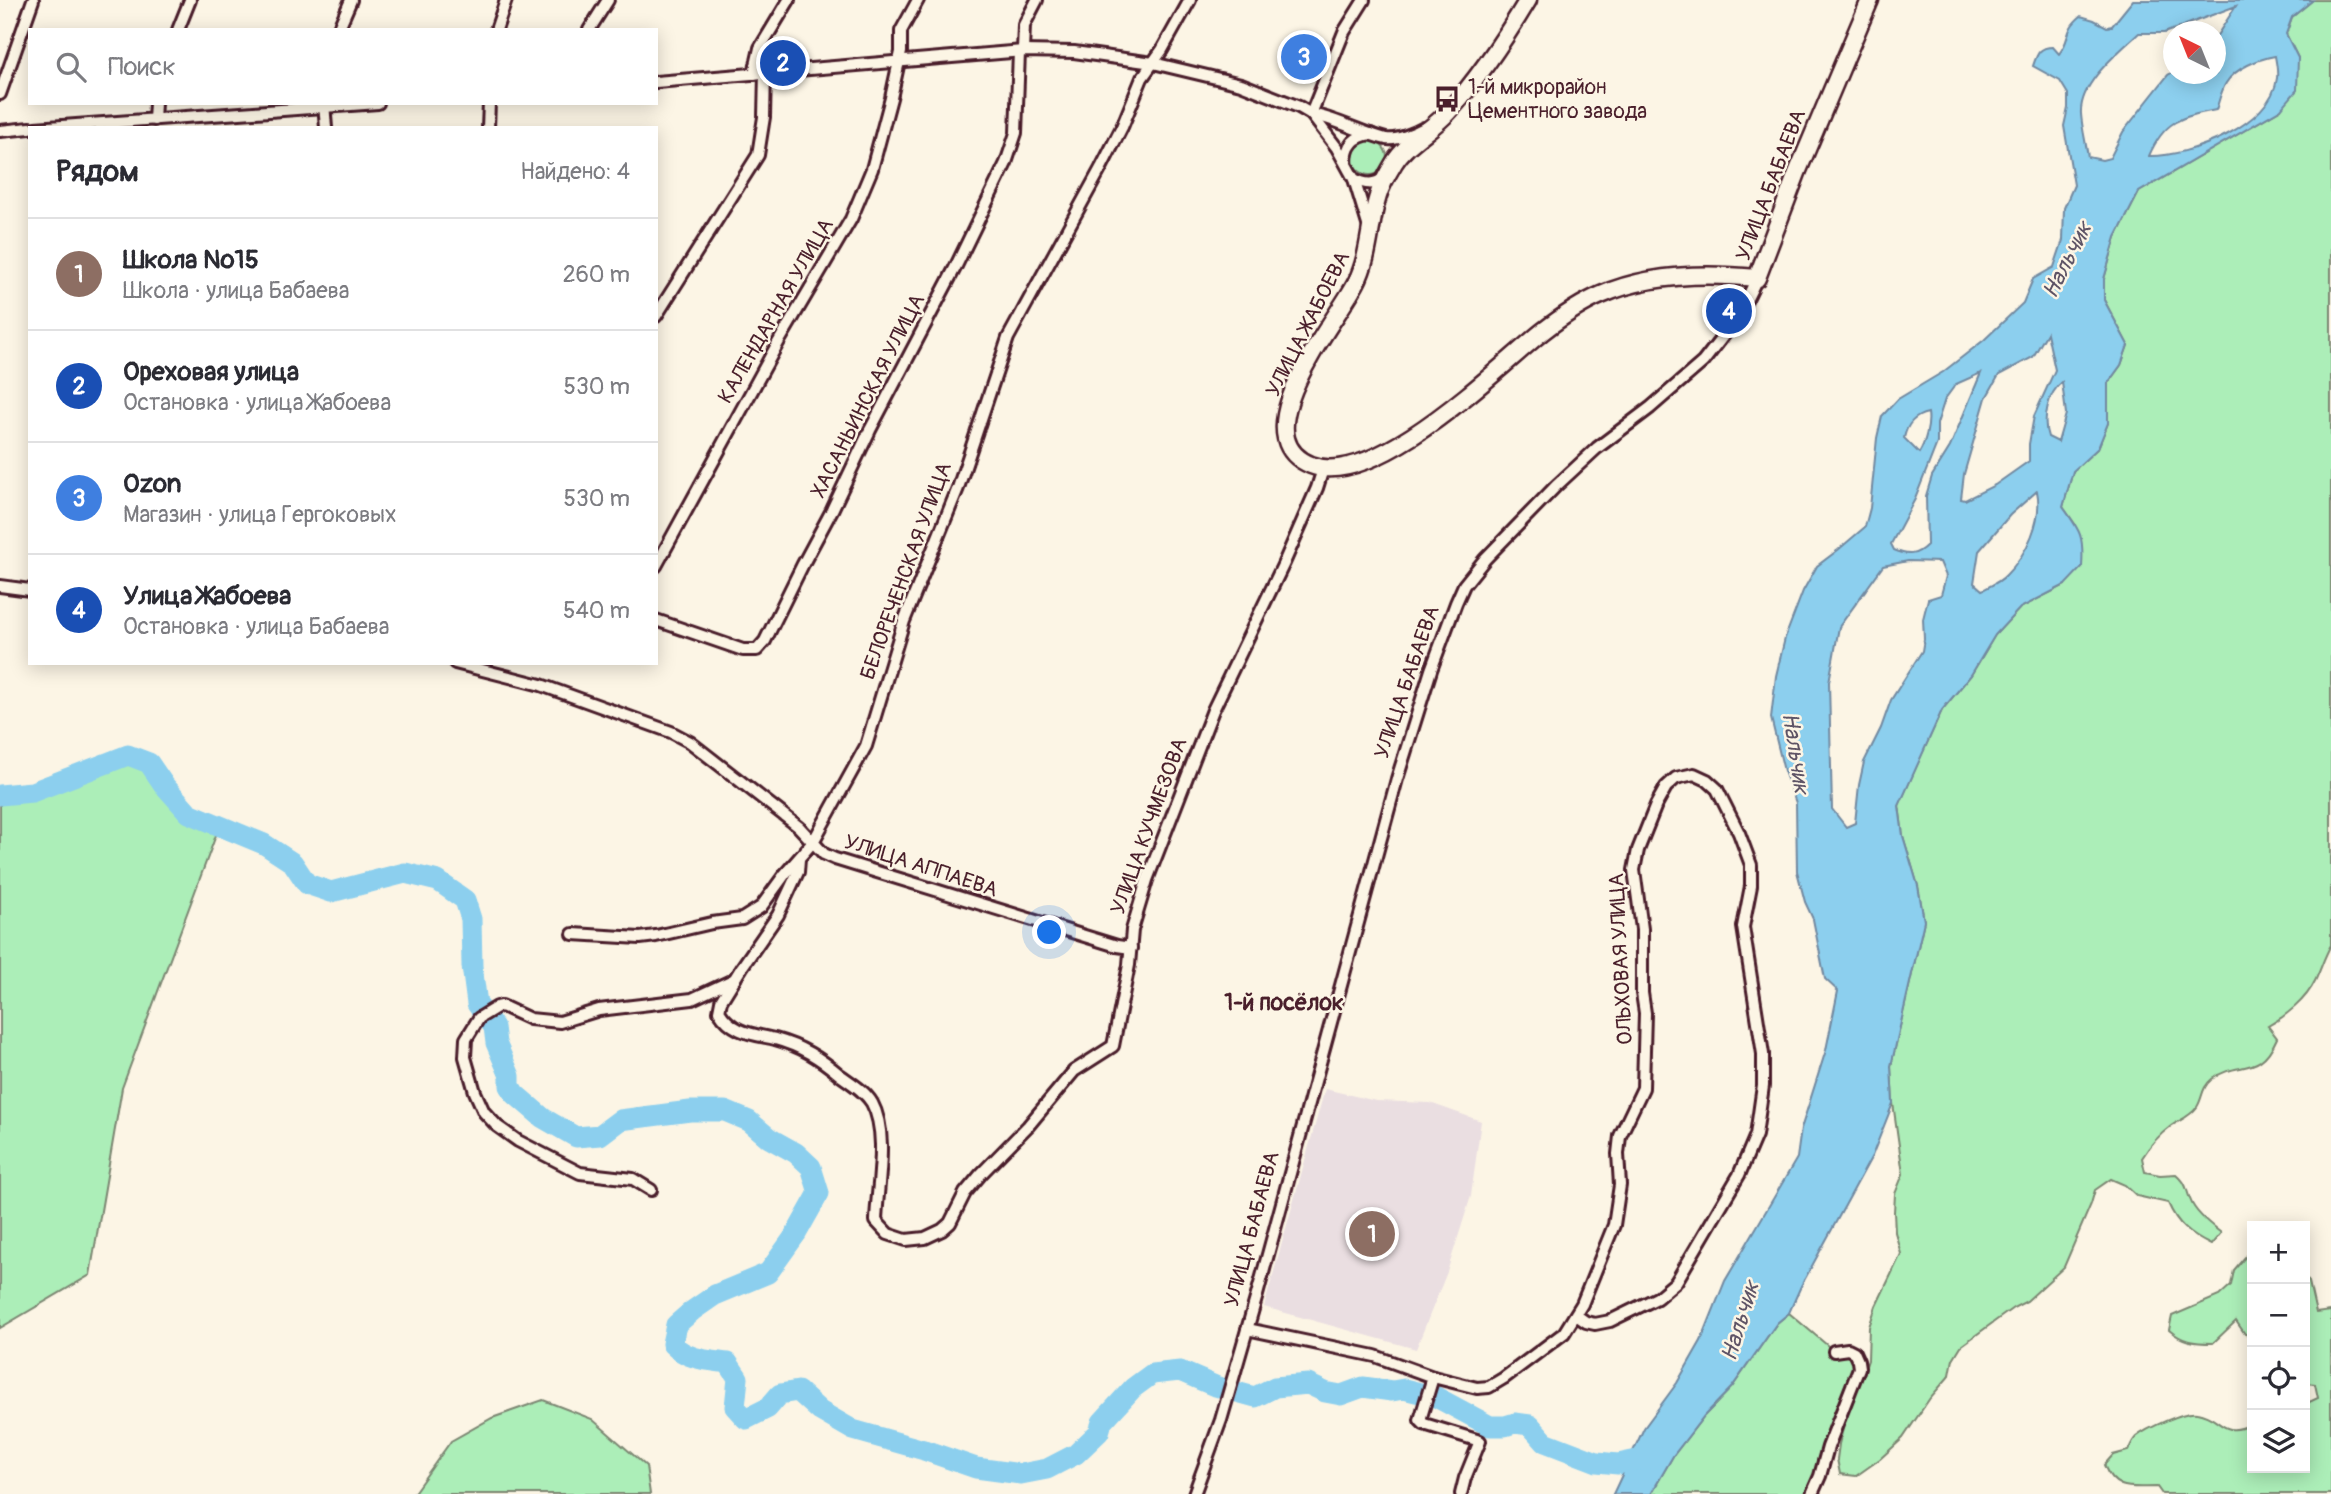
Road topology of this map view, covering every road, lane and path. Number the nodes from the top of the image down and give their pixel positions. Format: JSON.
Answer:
{"nodes":[{"id":1,"x":33,"y":0,"type":"edge"},
{"id":2,"x":190,"y":0,"type":"edge"},
{"id":3,"x":351,"y":0,"type":"edge"},
{"id":4,"x":506,"y":0,"type":"edge"},
{"id":5,"x":608,"y":0,"type":"edge"},
{"id":6,"x":789,"y":0,"type":"edge"},
{"id":7,"x":918,"y":0,"type":"edge"},
{"id":8,"x":1037,"y":0,"type":"edge"},
{"id":9,"x":1190,"y":0,"type":"edge"},
{"id":10,"x":1364,"y":0,"type":"edge"},
{"id":11,"x":1528,"y":0,"type":"edge"},
{"id":12,"x":1870,"y":0,"type":"edge"},
{"id":13,"x":179,"y":28,"type":"edge"},
{"id":14,"x":339,"y":28,"type":"edge"},
{"id":15,"x":497,"y":28,"type":"edge"},
{"id":16,"x":590,"y":28,"type":"edge"},
{"id":17,"x":1021,"y":51,"type":"junction"},
{"id":18,"x":898,"y":63,"type":"junction"},
{"id":19,"x":1153,"y":63,"type":"junction"},
{"id":20,"x":760,"y":74,"type":"junction"},
{"id":21,"x":658,"y":82,"type":"edge"},
{"id":22,"x":0,"y":94,"type":"edge"},
{"id":23,"x":155,"y":105,"type":"edge"},
{"id":24,"x":325,"y":105,"type":"edge"},
{"id":25,"x":489,"y":105,"type":"edge"},
{"id":26,"x":1311,"y":114,"type":"junction"},
{"id":27,"x":153,"y":120,"type":"junction"},
{"id":28,"x":1435,"y":124,"type":"junction"},
{"id":29,"x":64,"y":126,"type":"edge"},
{"id":30,"x":326,"y":126,"type":"edge"},
{"id":31,"x":488,"y":126,"type":"edge"},
{"id":32,"x":28,"y":128,"type":"edge"},
{"id":33,"x":0,"y":131,"type":"edge"},
{"id":34,"x":1373,"y":134,"type":"junction"},
{"id":35,"x":1387,"y":139,"type":"junction"},
{"id":36,"x":1392,"y":167,"type":"junction"},
{"id":37,"x":1351,"y":174,"type":"junction"},
{"id":38,"x":1370,"y":229,"type":"junction"},
{"id":39,"x":1757,"y":278,"type":"junction"},
{"id":40,"x":658,"y":313,"type":"edge"},
{"id":41,"x":1323,"y":468,"type":"junction"},
{"id":42,"x":658,"y":562,"type":"edge"},
{"id":43,"x":0,"y":586,"type":"edge"},
{"id":44,"x":28,"y":590,"type":"edge"},
{"id":45,"x":658,"y":621,"type":"edge"},
{"id":46,"x":463,"y":665,"type":"edge"},
{"id":47,"x":813,"y":842,"type":"junction"},
{"id":48,"x":799,"y":859,"type":"junction"},
{"id":49,"x":573,"y":934,"type":"dead end"},
{"id":50,"x":1131,"y":948,"type":"junction"},
{"id":51,"x":735,"y":979,"type":"junction"},
{"id":52,"x":651,"y":1190,"type":"dead end"},
{"id":53,"x":1576,"y":1315,"type":"junction"},
{"id":54,"x":1247,"y":1329,"type":"junction"},
{"id":55,"x":1834,"y":1351,"type":"dead end"},
{"id":56,"x":1432,"y":1381,"type":"junction"},
{"id":57,"x":1194,"y":1494,"type":"edge"},
{"id":58,"x":1461,"y":1494,"type":"edge"},
{"id":59,"x":1812,"y":1494,"type":"edge"}],
"edges":[{"from":1,"to":22,"type":"street"},
{"from":2,"to":13,"type":"street"},
{"from":3,"to":14,"type":"street"},
{"from":4,"to":15,"type":"street"},
{"from":5,"to":16,"type":"street"},
{"from":6,"to":20,"type":"street"},
{"from":7,"to":18,"type":"street","name":"КАЛЕНДАРНАЯ УЛИЦА"},
{"from":8,"to":17,"type":"street"},
{"from":9,"to":19,"type":"street","name":"БЕЛОРЕЧЕНСКАЯ УЛИЦА"},
{"from":10,"to":26,"type":"street"},
{"from":11,"to":28,"type":"street"},
{"from":12,"to":39,"type":"street","name":"УЛИЦА БАБАЕВА"},
{"from":17,"to":18,"type":"street","name":"УЛИЦА ЖАБОЕВА"},
{"from":17,"to":19,"type":"street","name":"УЛИЦА ЖАБОЕВА"},
{"from":17,"to":45,"type":"street","name":"ХАСАНЬИНСКАЯ УЛИЦА"},
{"from":18,"to":20,"type":"street","name":"УЛИЦА ЖАБОЕВА"},
{"from":18,"to":42,"type":"street","name":"КАЛЕНДАРНАЯ УЛИЦА"},
{"from":19,"to":26,"type":"street","name":"УЛИЦА ЖАБОЕВА"},
{"from":19,"to":47,"type":"street","name":"БЕЛОРЕЧЕНСКАЯ УЛИЦА"},
{"from":20,"to":21,"type":"street","name":"УЛИЦА ЖАБОЕВА"},
{"from":20,"to":40,"type":"street"},
{"from":23,"to":27,"type":"street"},
{"from":24,"to":27,"type":"street"},
{"from":24,"to":30,"type":"street"},
{"from":25,"to":31,"type":"street"},
{"from":26,"to":34,"type":"street"},
{"from":26,"to":37,"type":"street","name":"УЛИЦА ЖАБОЕВА"},
{"from":27,"to":29,"type":"street"},
{"from":28,"to":35,"type":"street"},
{"from":28,"to":36,"type":"street"},
{"from":32,"to":33,"type":"street"},
{"from":34,"to":35,"type":"street"},
{"from":34,"to":37,"type":"street"},
{"from":35,"to":36,"type":"street"},
{"from":36,"to":37,"type":"street"},
{"from":36,"to":38,"type":"street"},
{"from":37,"to":38,"type":"street","name":"УЛИЦА ЖАБОЕВА"},
{"from":38,"to":41,"type":"street","name":"УЛИЦА ЖАБОЕВА"},
{"from":39,"to":41,"type":"street"},
{"from":39,"to":54,"type":"street","name":"УЛИЦА БАБАЕВА"},
{"from":41,"to":50,"type":"street","name":"УЛИЦА КУЧМЕЗОВА"},
{"from":43,"to":44,"type":"street"},
{"from":46,"to":47,"type":"street","name":"УЛИЦА АППАЕВА"},
{"from":47,"to":48,"type":"street","name":"БЕЛОРЕЧЕНСКАЯ УЛИЦА"},
{"from":47,"to":50,"type":"street","name":"УЛИЦА АППАЕВА"},
{"from":48,"to":49,"type":"street","name":"БЕЛОРЕЧЕНСКАЯ УЛИЦА"},
{"from":48,"to":51,"type":"street","name":"УЛИЦА КУЧМЕЗОВА"},
{"from":50,"to":51,"type":"street","name":"УЛИЦА КУЧМЕЗОВА"},
{"from":51,"to":52,"type":"street"},
{"from":53,"to":53,"type":"street","name":"ОЛЬХОВАЯ УЛИЦА"},
{"from":53,"to":56,"type":"street","name":"ОЛЬХОВАЯ УЛИЦА"},
{"from":54,"to":56,"type":"street","name":"ОЛЬХОВАЯ УЛИЦА"},
{"from":54,"to":57,"type":"street","name":"УЛИЦА БАБАЕВА"},
{"from":55,"to":59,"type":"street"},
{"from":56,"to":58,"type":"street"}]}
